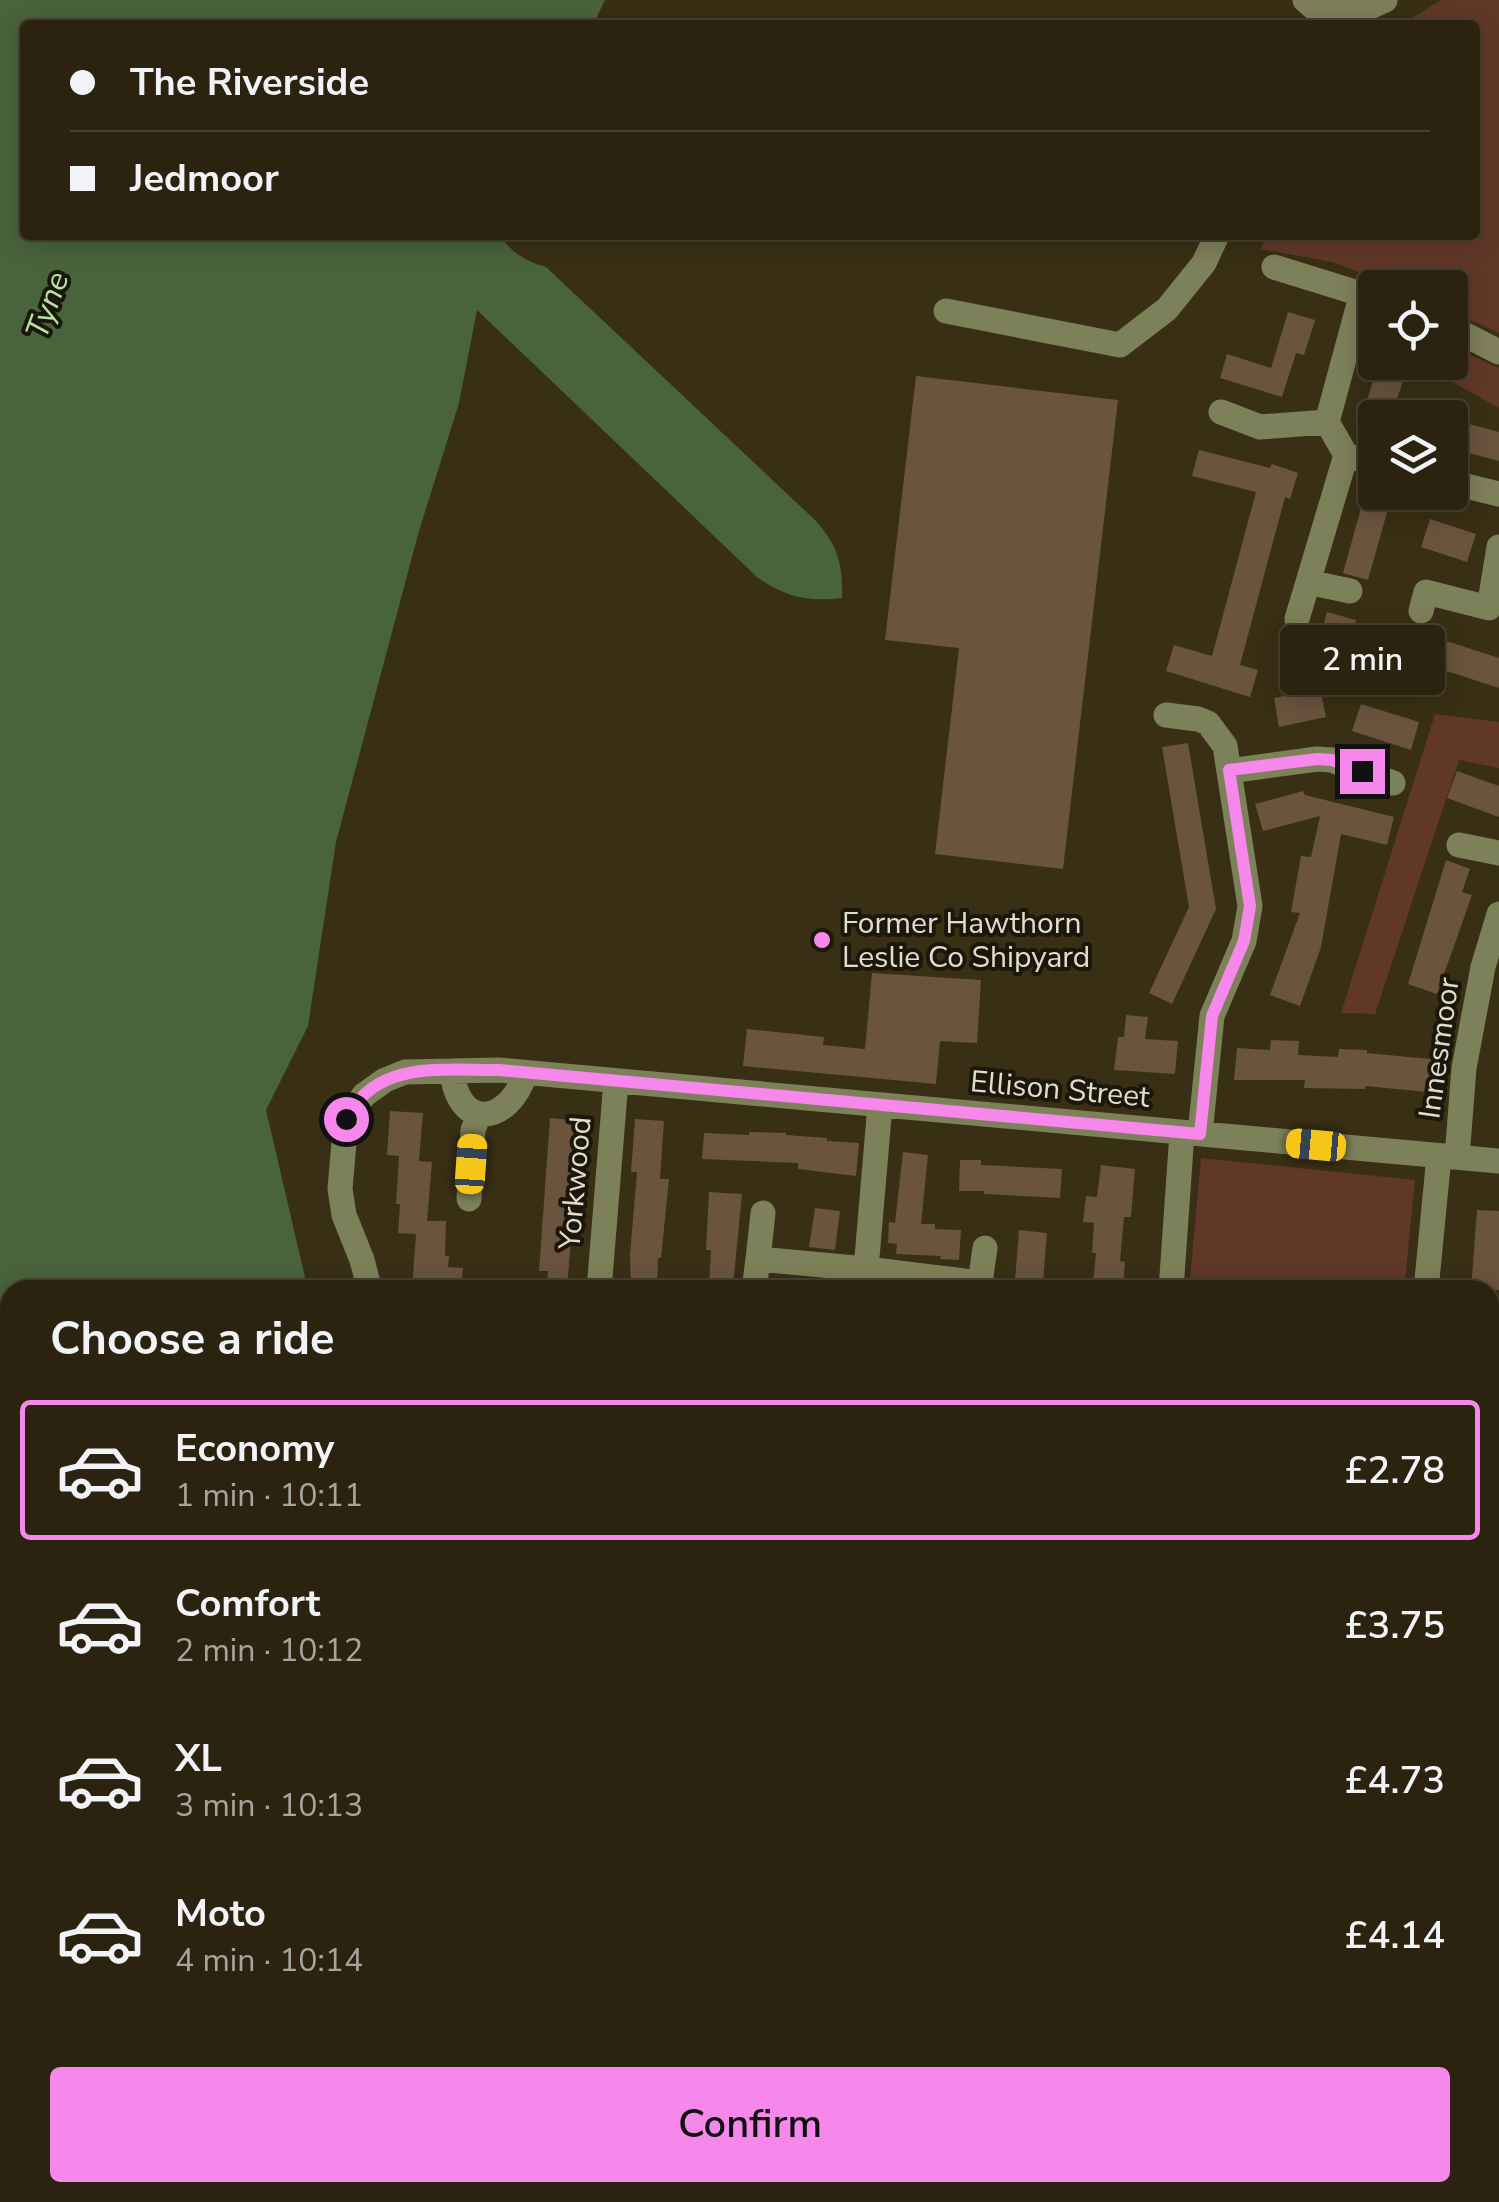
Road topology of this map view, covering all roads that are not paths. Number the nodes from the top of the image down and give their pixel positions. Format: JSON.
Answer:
{"nodes":[{"id":1,"x":1304,"y":0,"type":"edge"},
{"id":2,"x":1367,"y":12,"type":"edge"},
{"id":3,"x":1215,"y":240,"type":"edge"},
{"id":4,"x":1274,"y":267,"type":"dead end"},
{"id":5,"x":1358,"y":293,"type":"edge"},
{"id":6,"x":946,"y":311,"type":"dead end"},
{"id":7,"x":1358,"y":327,"type":"edge"},
{"id":8,"x":1468,"y":336,"type":"edge"},
{"id":9,"x":1499,"y":352,"type":"edge"},
{"id":10,"x":1221,"y":412,"type":"dead end"},
{"id":11,"x":1327,"y":422,"type":"junction"},
{"id":12,"x":1346,"y":455,"type":"junction"},
{"id":13,"x":1358,"y":458,"type":"edge"},
{"id":14,"x":1468,"y":486,"type":"edge"},
{"id":15,"x":1499,"y":494,"type":"edge"},
{"id":16,"x":1499,"y":547,"type":"edge"},
{"id":17,"x":1308,"y":582,"type":"junction"},
{"id":18,"x":1350,"y":590,"type":"dead end"},
{"id":19,"x":1494,"y":610,"type":"edge"},
{"id":20,"x":1421,"y":611,"type":"dead end"},
{"id":21,"x":1297,"y":618,"type":"dead end"},
{"id":22,"x":1166,"y":715,"type":"dead end"},
{"id":23,"x":1338,"y":734,"type":"dead end"},
{"id":24,"x":1332,"y":760,"type":"junction"},
{"id":25,"x":1229,"y":770,"type":"junction"},
{"id":26,"x":1393,"y":782,"type":"dead end"},
{"id":27,"x":1459,"y":844,"type":"dead end"},
{"id":28,"x":1499,"y":853,"type":"edge"},
{"id":29,"x":1499,"y":914,"type":"edge"},
{"id":30,"x":1494,"y":949,"type":"edge"},
{"id":31,"x":452,"y":1071,"type":"junction"},
{"id":32,"x":526,"y":1074,"type":"junction"},
{"id":33,"x":616,"y":1081,"type":"junction"},
{"id":34,"x":880,"y":1105,"type":"junction"},
{"id":35,"x":478,"y":1114,"type":"junction"},
{"id":36,"x":1191,"y":1134,"type":"junction"},
{"id":37,"x":1448,"y":1157,"type":"junction"},
{"id":38,"x":1499,"y":1161,"type":"edge"},
{"id":39,"x":469,"y":1198,"type":"dead end"},
{"id":40,"x":763,"y":1213,"type":"dead end"},
{"id":41,"x":985,"y":1248,"type":"dead end"},
{"id":42,"x":758,"y":1259,"type":"junction"},
{"id":43,"x":866,"y":1269,"type":"junction"},
{"id":44,"x":367,"y":1280,"type":"edge"},
{"id":45,"x":600,"y":1280,"type":"edge"},
{"id":46,"x":755,"y":1280,"type":"edge"},
{"id":47,"x":956,"y":1280,"type":"edge"},
{"id":48,"x":980,"y":1280,"type":"edge"},
{"id":49,"x":1173,"y":1280,"type":"edge"},
{"id":50,"x":1428,"y":1280,"type":"edge"}],
"edges":[{"from":1,"to":2,"type":"street"},
{"from":3,"to":6,"type":"street"},
{"from":4,"to":5,"type":"street"},
{"from":7,"to":11,"type":"street"},
{"from":8,"to":9,"type":"street"},
{"from":10,"to":11,"type":"street"},
{"from":11,"to":12,"type":"street"},
{"from":12,"to":13,"type":"street"},
{"from":12,"to":17,"type":"street"},
{"from":14,"to":15,"type":"street"},
{"from":16,"to":19,"type":"street"},
{"from":17,"to":18,"type":"street"},
{"from":17,"to":21,"type":"street"},
{"from":19,"to":20,"type":"street"},
{"from":22,"to":25,"type":"street"},
{"from":23,"to":24,"type":"street"},
{"from":24,"to":25,"type":"street"},
{"from":24,"to":26,"type":"street"},
{"from":25,"to":36,"type":"street"},
{"from":27,"to":28,"type":"street"},
{"from":29,"to":30,"type":"street","name":"Innesmoor"},
{"from":30,"to":37,"type":"street","name":"Innesmoor"},
{"from":31,"to":32,"type":"street","name":"Ellison Street"},
{"from":31,"to":35,"type":"street"},
{"from":31,"to":44,"type":"street","name":"Ellison Street"},
{"from":32,"to":33,"type":"street","name":"Ellison Street"},
{"from":32,"to":35,"type":"street"},
{"from":33,"to":34,"type":"street","name":"Ellison Street"},
{"from":33,"to":45,"type":"street","name":"Yorkwood"},
{"from":34,"to":36,"type":"street","name":"Ellison Street"},
{"from":34,"to":43,"type":"street"},
{"from":35,"to":39,"type":"street"},
{"from":36,"to":37,"type":"street","name":"Ellison Street"},
{"from":36,"to":49,"type":"street"},
{"from":37,"to":38,"type":"street","name":"Ellison Street"},
{"from":37,"to":50,"type":"street","name":"Innesmoor"},
{"from":40,"to":42,"type":"street"},
{"from":41,"to":48,"type":"street"},
{"from":42,"to":43,"type":"street"},
{"from":42,"to":46,"type":"street"},
{"from":43,"to":47,"type":"street"}]}
